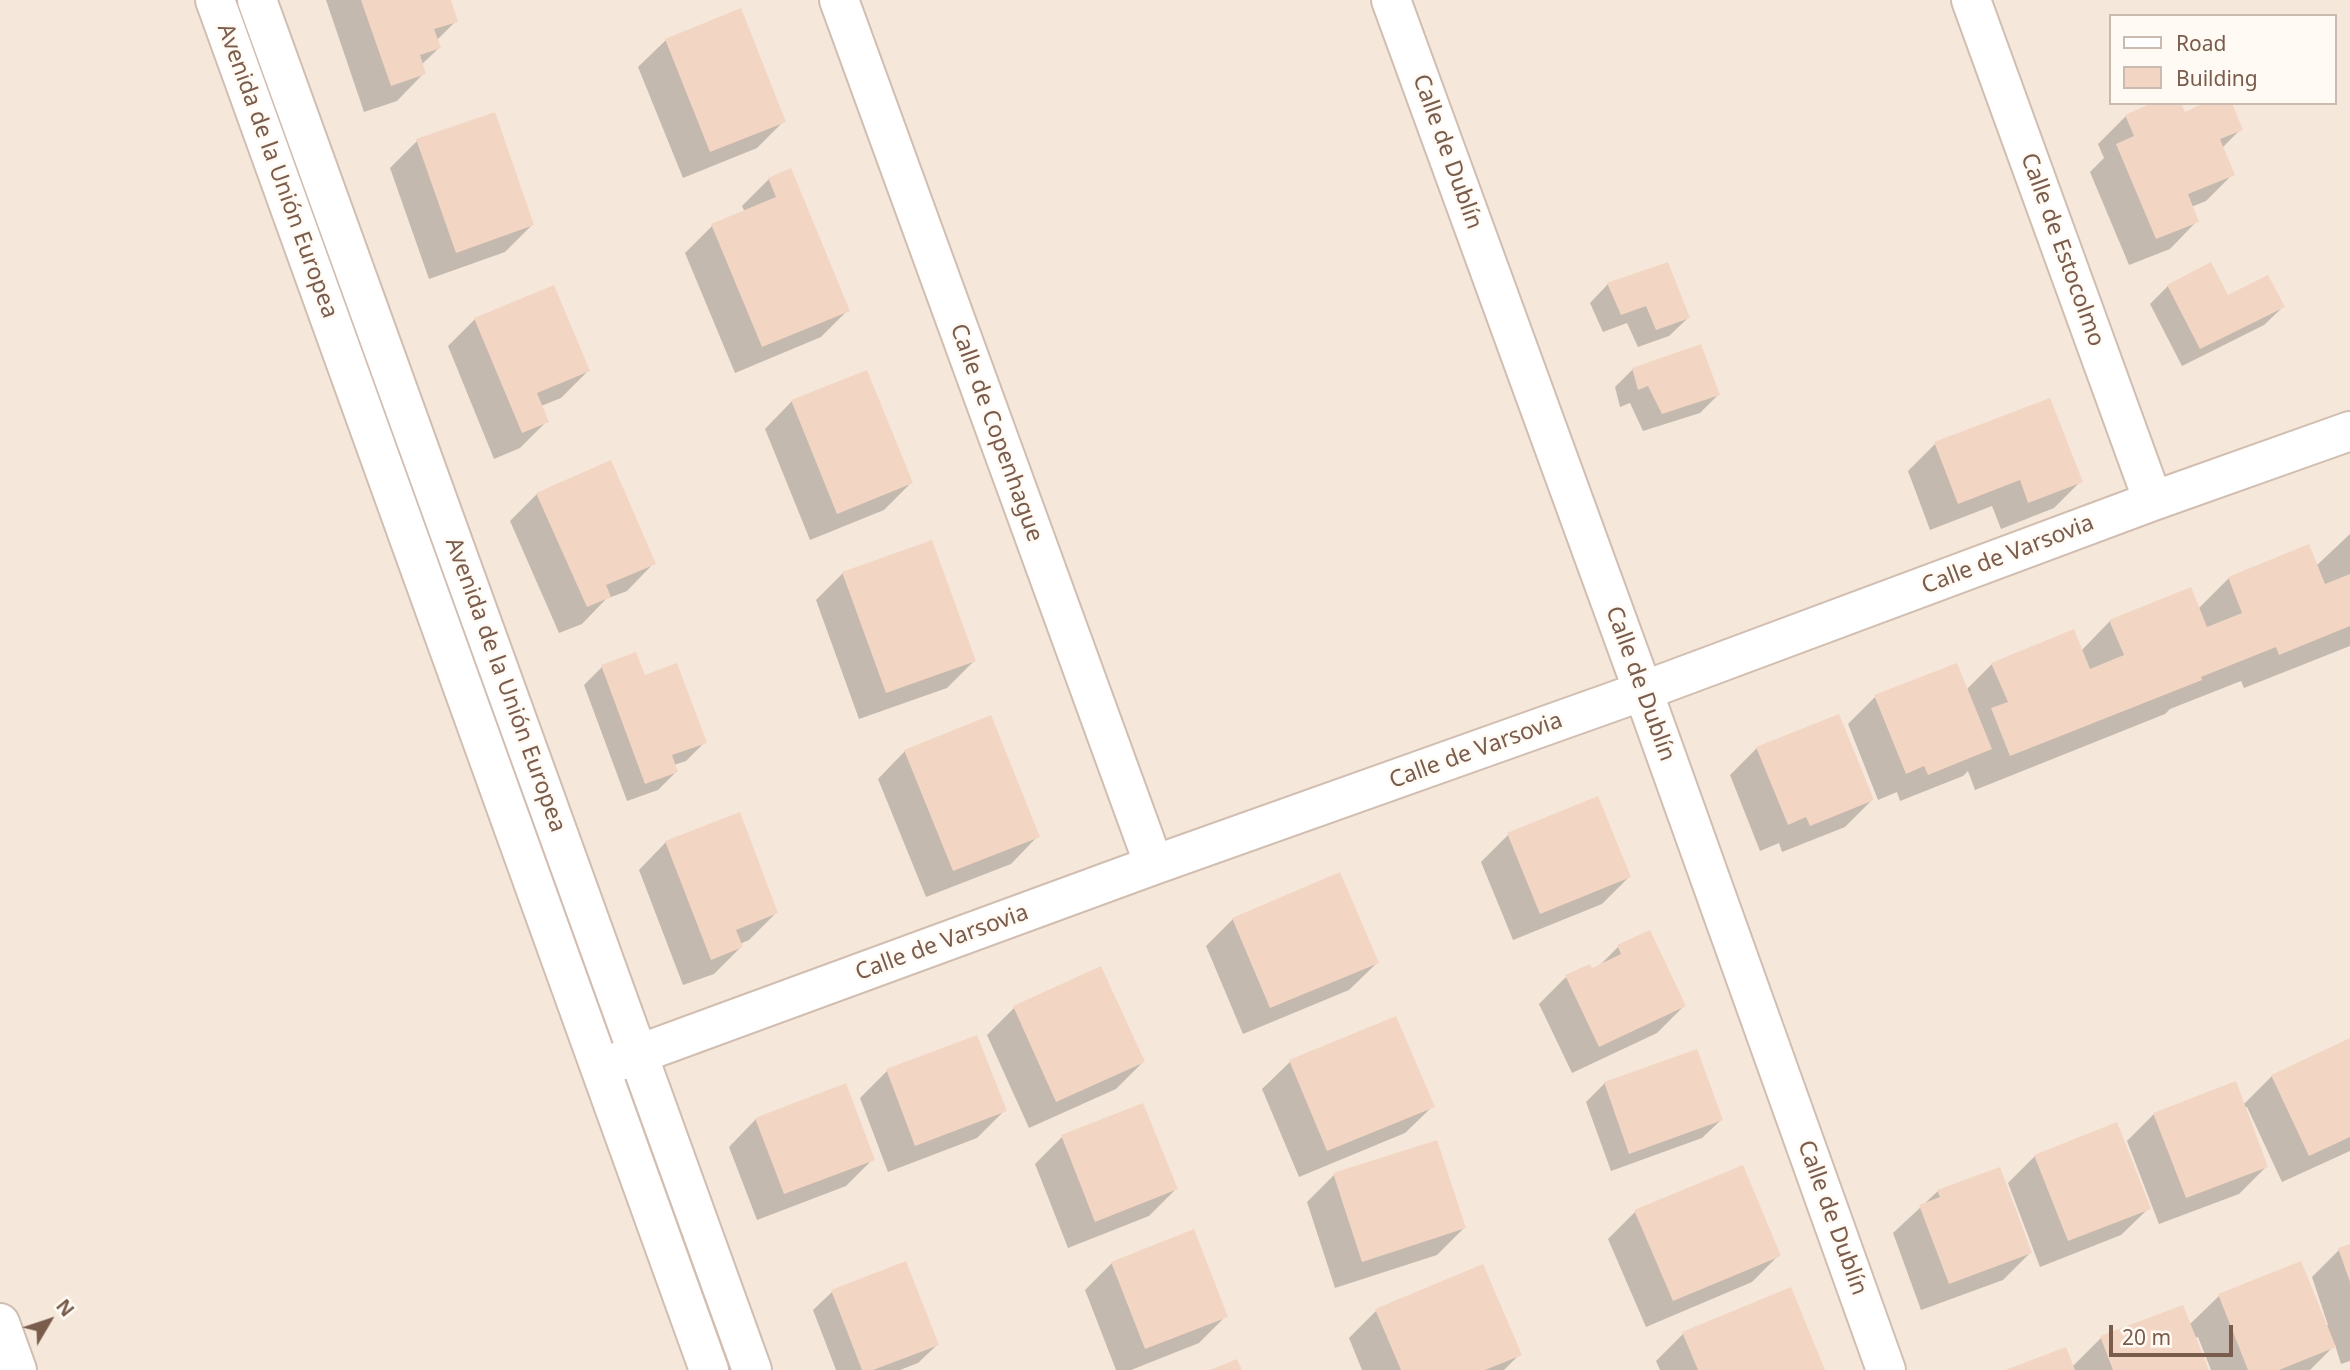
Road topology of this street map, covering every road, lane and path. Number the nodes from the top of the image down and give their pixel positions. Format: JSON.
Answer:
{"nodes":[{"id":1,"x":215,"y":0,"type":"edge"},
{"id":2,"x":257,"y":0,"type":"edge"},
{"id":3,"x":839,"y":0,"type":"edge"},
{"id":4,"x":1391,"y":0,"type":"edge"},
{"id":5,"x":1971,"y":0,"type":"edge"},
{"id":6,"x":2350,"y":431,"type":"edge"},
{"id":7,"x":2153,"y":500,"type":"junction"},
{"id":8,"x":1643,"y":691,"type":"junction"},
{"id":9,"x":1154,"y":865,"type":"junction"},
{"id":10,"x":638,"y":1055,"type":"junction"},
{"id":11,"x":601,"y":1068,"type":"junction"},
{"id":12,"x":0,"y":1323,"type":"edge"},
{"id":13,"x":17,"y":1370,"type":"edge"},
{"id":14,"x":709,"y":1370,"type":"edge"},
{"id":15,"x":752,"y":1370,"type":"edge"},
{"id":16,"x":1886,"y":1370,"type":"edge"}],
"edges":[{"from":1,"to":11,"type":"street","name":"Avenida de la Unión Europea"},
{"from":2,"to":10,"type":"street","name":"Avenida de la Unión Europea"},
{"from":3,"to":9,"type":"street","name":"Calle de Copenhague"},
{"from":4,"to":8,"type":"street","name":"Calle de Dublín"},
{"from":5,"to":7,"type":"street","name":"Calle de Estocolmo"},
{"from":6,"to":7,"type":"street","name":"Calle de Varsovia"},
{"from":7,"to":8,"type":"street","name":"Calle de Varsovia"},
{"from":8,"to":9,"type":"street","name":"Calle de Varsovia"},
{"from":8,"to":16,"type":"street","name":"Calle de Dublín"},
{"from":9,"to":10,"type":"street","name":"Calle de Varsovia"},
{"from":10,"to":11,"type":"street","name":"Calle de Varsovia"},
{"from":10,"to":15,"type":"street","name":"Avenida de la Unión Europea"},
{"from":11,"to":14,"type":"street","name":"Avenida de la Unión Europea"},
{"from":12,"to":13,"type":"street"}]}
